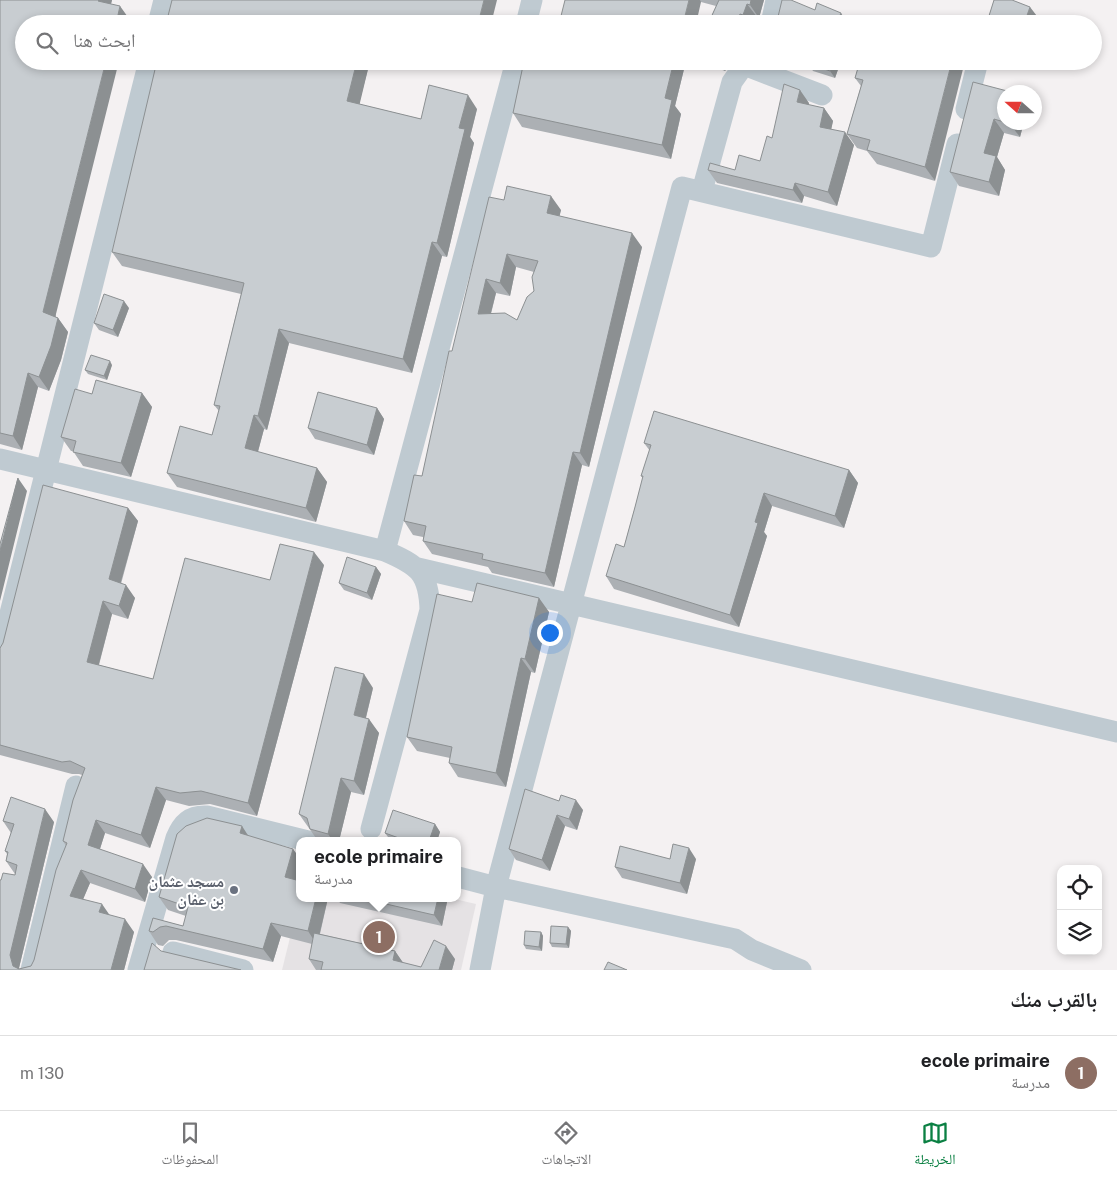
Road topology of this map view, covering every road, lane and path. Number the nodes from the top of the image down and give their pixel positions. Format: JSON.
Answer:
{"nodes":[{"id":1,"x":164,"y":0,"type":"edge"},
{"id":2,"x":532,"y":0,"type":"edge"},
{"id":3,"x":776,"y":0,"type":"edge"},
{"id":4,"x":160,"y":15,"type":"edge"},
{"id":5,"x":528,"y":15,"type":"edge"},
{"id":6,"x":772,"y":15,"type":"edge"},
{"id":7,"x":147,"y":70,"type":"edge"},
{"id":8,"x":514,"y":70,"type":"edge"},
{"id":9,"x":740,"y":70,"type":"edge"},
{"id":10,"x":762,"y":70,"type":"edge"},
{"id":11,"x":976,"y":70,"type":"edge"},
{"id":12,"x":822,"y":95,"type":"dead end"},
{"id":13,"x":702,"y":191,"type":"junction"},
{"id":14,"x":0,"y":459,"type":"edge"},
{"id":15,"x":45,"y":470,"type":"junction"},
{"id":16,"x":385,"y":551,"type":"junction"},
{"id":17,"x":418,"y":568,"type":"junction"},
{"id":18,"x":572,"y":603,"type":"junction"},
{"id":19,"x":0,"y":654,"type":"edge"},
{"id":20,"x":1117,"y":732,"type":"edge"},
{"id":21,"x":76,"y":786,"type":"edge"},
{"id":22,"x":371,"y":829,"type":"dead end"},
{"id":23,"x":296,"y":838,"type":"edge"},
{"id":24,"x":461,"y":878,"type":"edge"},
{"id":25,"x":496,"y":887,"type":"junction"},
{"id":26,"x":173,"y":952,"type":"edge"},
{"id":27,"x":31,"y":970,"type":"edge"},
{"id":28,"x":138,"y":970,"type":"edge"},
{"id":29,"x":242,"y":970,"type":"edge"},
{"id":30,"x":480,"y":970,"type":"edge"},
{"id":31,"x":801,"y":970,"type":"edge"}],
"edges":[{"from":1,"to":4,"type":"street"},
{"from":2,"to":5,"type":"street"},
{"from":3,"to":6,"type":"street"},
{"from":7,"to":15,"type":"street"},
{"from":8,"to":16,"type":"street"},
{"from":9,"to":13,"type":"street"},
{"from":10,"to":12,"type":"street"},
{"from":11,"to":13,"type":"street"},
{"from":13,"to":18,"type":"street"},
{"from":14,"to":15,"type":"street"},
{"from":15,"to":16,"type":"street"},
{"from":15,"to":19,"type":"street"},
{"from":16,"to":17,"type":"street"},
{"from":17,"to":18,"type":"street"},
{"from":17,"to":22,"type":"street"},
{"from":18,"to":20,"type":"street"},
{"from":18,"to":25,"type":"street"},
{"from":21,"to":27,"type":"street"},
{"from":23,"to":28,"type":"street"},
{"from":24,"to":25,"type":"street"},
{"from":25,"to":30,"type":"street"},
{"from":25,"to":31,"type":"street"},
{"from":26,"to":29,"type":"street"}]}
